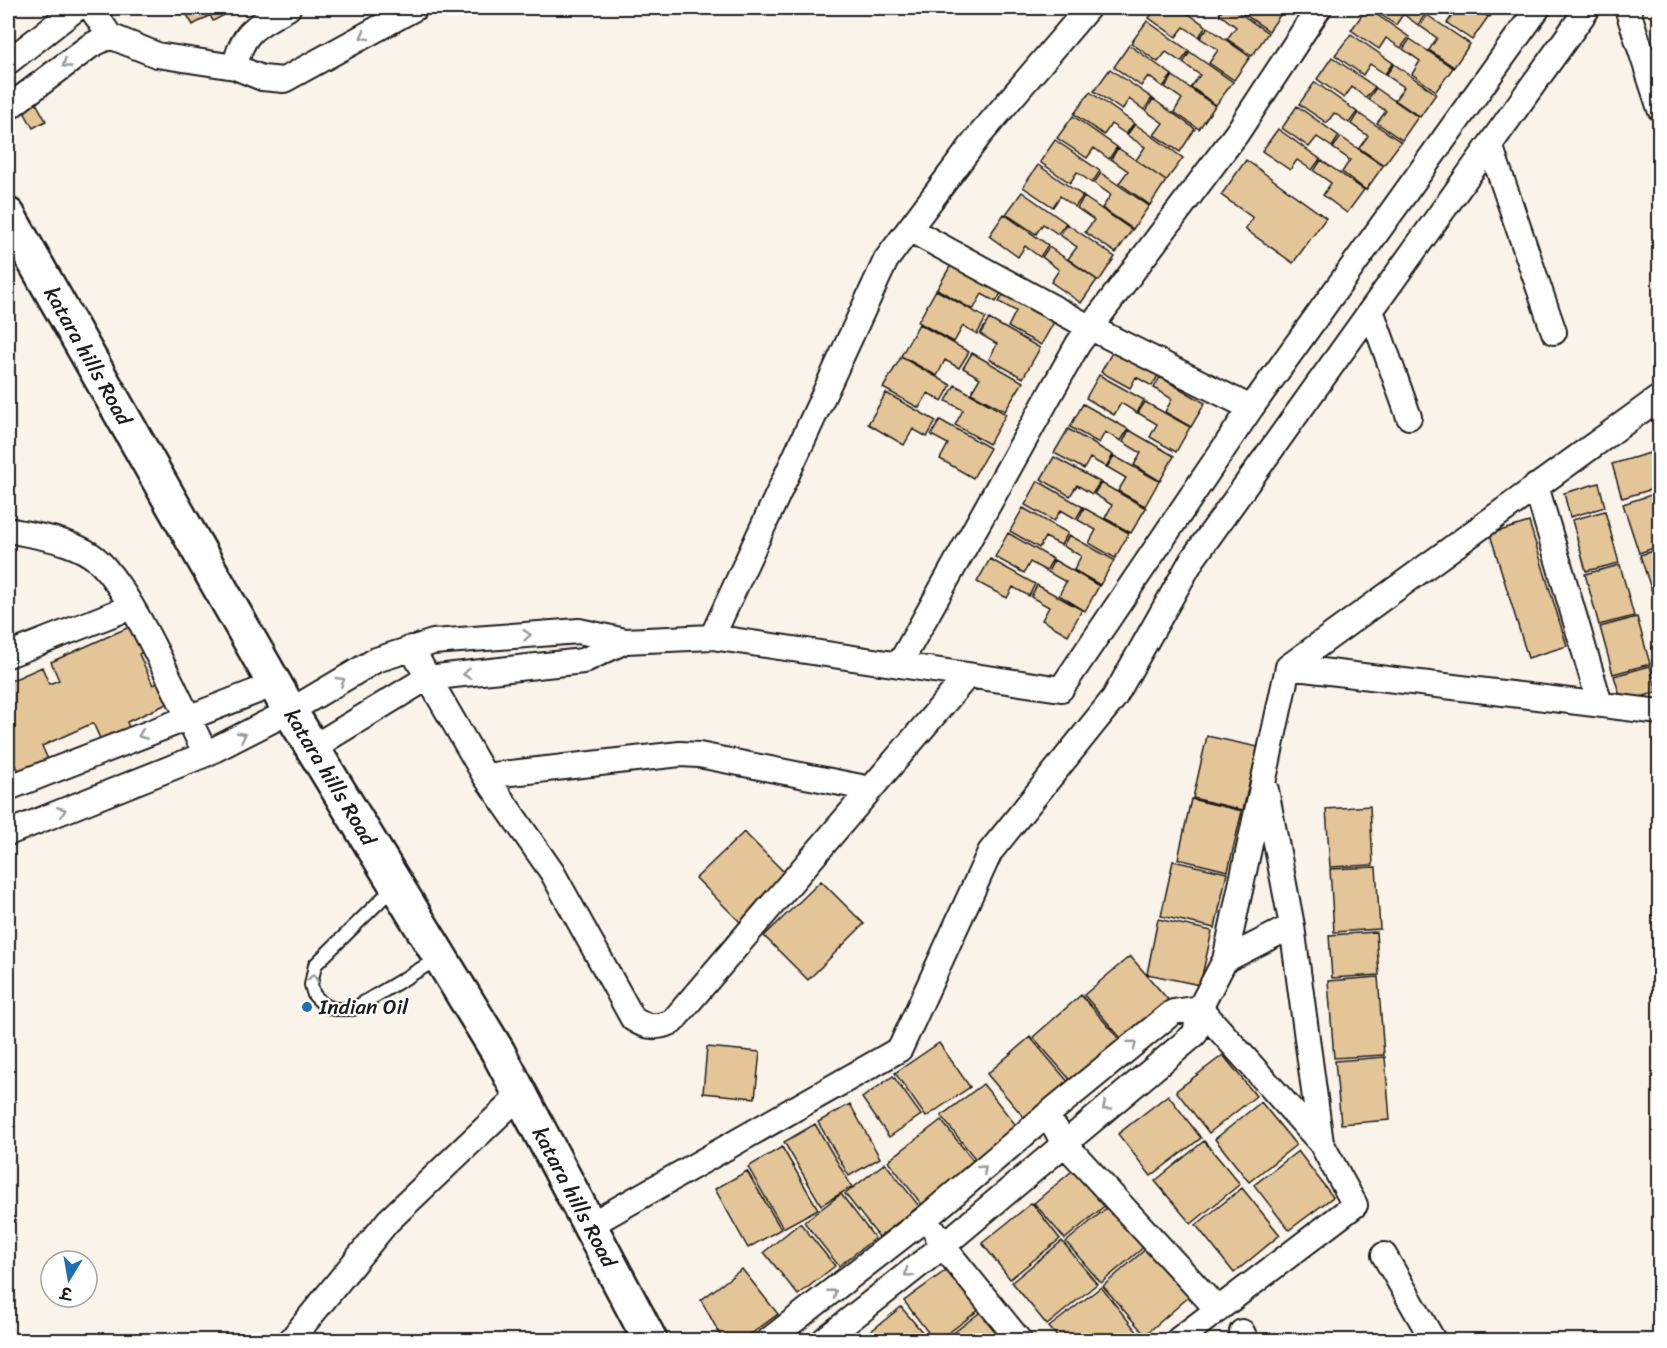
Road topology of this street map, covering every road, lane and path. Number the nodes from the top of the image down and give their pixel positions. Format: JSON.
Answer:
{"nodes":[{"id":1,"x":77,"y":8,"type":"edge"},
{"id":2,"x":91,"y":8,"type":"edge"},
{"id":3,"x":288,"y":8,"type":"edge"},
{"id":4,"x":415,"y":8,"type":"edge"},
{"id":5,"x":1088,"y":8,"type":"edge"},
{"id":6,"x":1319,"y":8,"type":"edge"},
{"id":7,"x":1538,"y":8,"type":"edge"},
{"id":8,"x":1588,"y":8,"type":"edge"},
{"id":9,"x":1627,"y":8,"type":"edge"},
{"id":10,"x":110,"y":36,"type":"junction"},
{"id":11,"x":8,"y":62,"type":"edge"},
{"id":12,"x":235,"y":67,"type":"junction"},
{"id":13,"x":8,"y":108,"type":"edge"},
{"id":14,"x":1659,"y":109,"type":"edge"},
{"id":15,"x":1490,"y":145,"type":"junction"},
{"id":16,"x":8,"y":215,"type":"edge"},
{"id":17,"x":909,"y":229,"type":"junction"},
{"id":18,"x":1372,"y":313,"type":"junction"},
{"id":19,"x":1089,"y":327,"type":"junction"},
{"id":20,"x":1554,"y":332,"type":"dead end"},
{"id":21,"x":1658,"y":406,"type":"edge"},
{"id":22,"x":1251,"y":408,"type":"junction"},
{"id":23,"x":1409,"y":417,"type":"dead end"},
{"id":24,"x":1536,"y":486,"type":"junction"},
{"id":25,"x":8,"y":530,"type":"edge"},
{"id":26,"x":131,"y":607,"type":"junction"},
{"id":27,"x":712,"y":637,"type":"junction"},
{"id":28,"x":626,"y":641,"type":"junction"},
{"id":29,"x":411,"y":648,"type":"junction"},
{"id":30,"x":8,"y":655,"type":"edge"},
{"id":31,"x":899,"y":665,"type":"junction"},
{"id":32,"x":1288,"y":667,"type":"junction"},
{"id":33,"x":968,"y":675,"type":"junction"},
{"id":34,"x":427,"y":678,"type":"junction"},
{"id":35,"x":283,"y":697,"type":"junction"},
{"id":36,"x":1600,"y":704,"type":"junction"},
{"id":37,"x":1659,"y":712,"type":"edge"},
{"id":38,"x":187,"y":717,"type":"junction"},
{"id":39,"x":312,"y":748,"type":"junction"},
{"id":40,"x":206,"y":754,"type":"junction"},
{"id":41,"x":484,"y":776,"type":"junction"},
{"id":42,"x":1264,"y":779,"type":"junction"},
{"id":43,"x":8,"y":789,"type":"edge"},
{"id":44,"x":871,"y":789,"type":"junction"},
{"id":45,"x":8,"y":833,"type":"edge"},
{"id":46,"x":396,"y":885,"type":"junction"},
{"id":47,"x":1292,"y":926,"type":"junction"},
{"id":48,"x":440,"y":957,"type":"junction"},
{"id":49,"x":1225,"y":960,"type":"junction"},
{"id":50,"x":1200,"y":1008,"type":"junction"},
{"id":51,"x":520,"y":1095,"type":"junction"},
{"id":52,"x":1048,"y":1114,"type":"junction"},
{"id":53,"x":1063,"y":1142,"type":"junction"},
{"id":54,"x":1321,"y":1143,"type":"junction"},
{"id":55,"x":927,"y":1217,"type":"junction"},
{"id":56,"x":590,"y":1225,"type":"junction"},
{"id":57,"x":943,"y":1246,"type":"junction"},
{"id":58,"x":1384,"y":1255,"type":"dead end"},
{"id":59,"x":1218,"y":1310,"type":"junction"},
{"id":60,"x":805,"y":1330,"type":"edge"},
{"id":61,"x":291,"y":1341,"type":"edge"},
{"id":62,"x":650,"y":1341,"type":"edge"},
{"id":63,"x":769,"y":1341,"type":"edge"},
{"id":64,"x":824,"y":1341,"type":"edge"},
{"id":65,"x":1019,"y":1341,"type":"edge"},
{"id":66,"x":1178,"y":1341,"type":"edge"},
{"id":67,"x":1433,"y":1341,"type":"edge"}],
"edges":[{"from":1,"to":11,"type":"street"},
{"from":2,"to":10,"type":"street"},
{"from":3,"to":12,"type":"street"},
{"from":4,"to":12,"type":"street","one_way":true},
{"from":5,"to":17,"type":"street"},
{"from":6,"to":19,"type":"street"},
{"from":7,"to":22,"type":"street"},
{"from":8,"to":15,"type":"street"},
{"from":9,"to":14,"type":"street"},
{"from":10,"to":12,"type":"street"},
{"from":10,"to":13,"type":"street","one_way":true},
{"from":15,"to":18,"type":"street"},
{"from":15,"to":20,"type":"street"},
{"from":16,"to":35,"type":"main road","name":"katara hills Road"},
{"from":17,"to":19,"type":"street"},
{"from":17,"to":27,"type":"street"},
{"from":18,"to":23,"type":"street"},
{"from":18,"to":56,"type":"street"},
{"from":19,"to":22,"type":"street"},
{"from":19,"to":31,"type":"street"},
{"from":21,"to":24,"type":"street"},
{"from":22,"to":33,"type":"street"},
{"from":24,"to":32,"type":"street"},
{"from":24,"to":36,"type":"street"},
{"from":25,"to":26,"type":"street"},
{"from":26,"to":30,"type":"street"},
{"from":26,"to":38,"type":"street"},
{"from":27,"to":28,"type":"street"},
{"from":27,"to":31,"type":"street"},
{"from":29,"to":28,"type":"street","one_way":true},
{"from":28,"to":34,"type":"street","one_way":true},
{"from":29,"to":34,"type":"street"},
{"from":35,"to":29,"type":"street","one_way":true},
{"from":31,"to":33,"type":"street"},
{"from":32,"to":36,"type":"street"},
{"from":32,"to":42,"type":"street"},
{"from":33,"to":44,"type":"street"},
{"from":34,"to":39,"type":"street"},
{"from":34,"to":41,"type":"street"},
{"from":35,"to":38,"type":"street"},
{"from":35,"to":39,"type":"main road","name":"katara hills Road"},
{"from":40,"to":35,"type":"street","one_way":true},
{"from":36,"to":37,"type":"street"},
{"from":38,"to":40,"type":"street"},
{"from":38,"to":43,"type":"street","one_way":true},
{"from":39,"to":46,"type":"main road","name":"katara hills Road"},
{"from":45,"to":40,"type":"street","one_way":true},
{"from":41,"to":44,"type":"street"},
{"from":41,"to":44,"type":"street"},
{"from":42,"to":47,"type":"street"},
{"from":42,"to":49,"type":"street"},
{"from":46,"to":48,"type":"main road","name":"katara hills Road"},
{"from":48,"to":46,"type":"lane","one_way":true},
{"from":47,"to":49,"type":"street"},
{"from":47,"to":54,"type":"street"},
{"from":48,"to":51,"type":"main road","name":"katara hills Road"},
{"from":49,"to":50,"type":"street"},
{"from":52,"to":50,"type":"street","one_way":true},
{"from":50,"to":53,"type":"street","one_way":true},
{"from":50,"to":54,"type":"street"},
{"from":51,"to":56,"type":"main road","name":"katara hills Road"},
{"from":51,"to":61,"type":"street"},
{"from":52,"to":53,"type":"street"},
{"from":55,"to":52,"type":"street","one_way":true},
{"from":53,"to":57,"type":"street"},
{"from":53,"to":59,"type":"street"},
{"from":54,"to":59,"type":"street"},
{"from":55,"to":57,"type":"street"},
{"from":60,"to":55,"type":"street","one_way":true},
{"from":56,"to":62,"type":"main road","name":"katara hills Road"},
{"from":57,"to":64,"type":"street","one_way":true},
{"from":57,"to":65,"type":"street"},
{"from":58,"to":67,"type":"street"},
{"from":59,"to":66,"type":"street"},
{"from":60,"to":63,"type":"street"}]}
